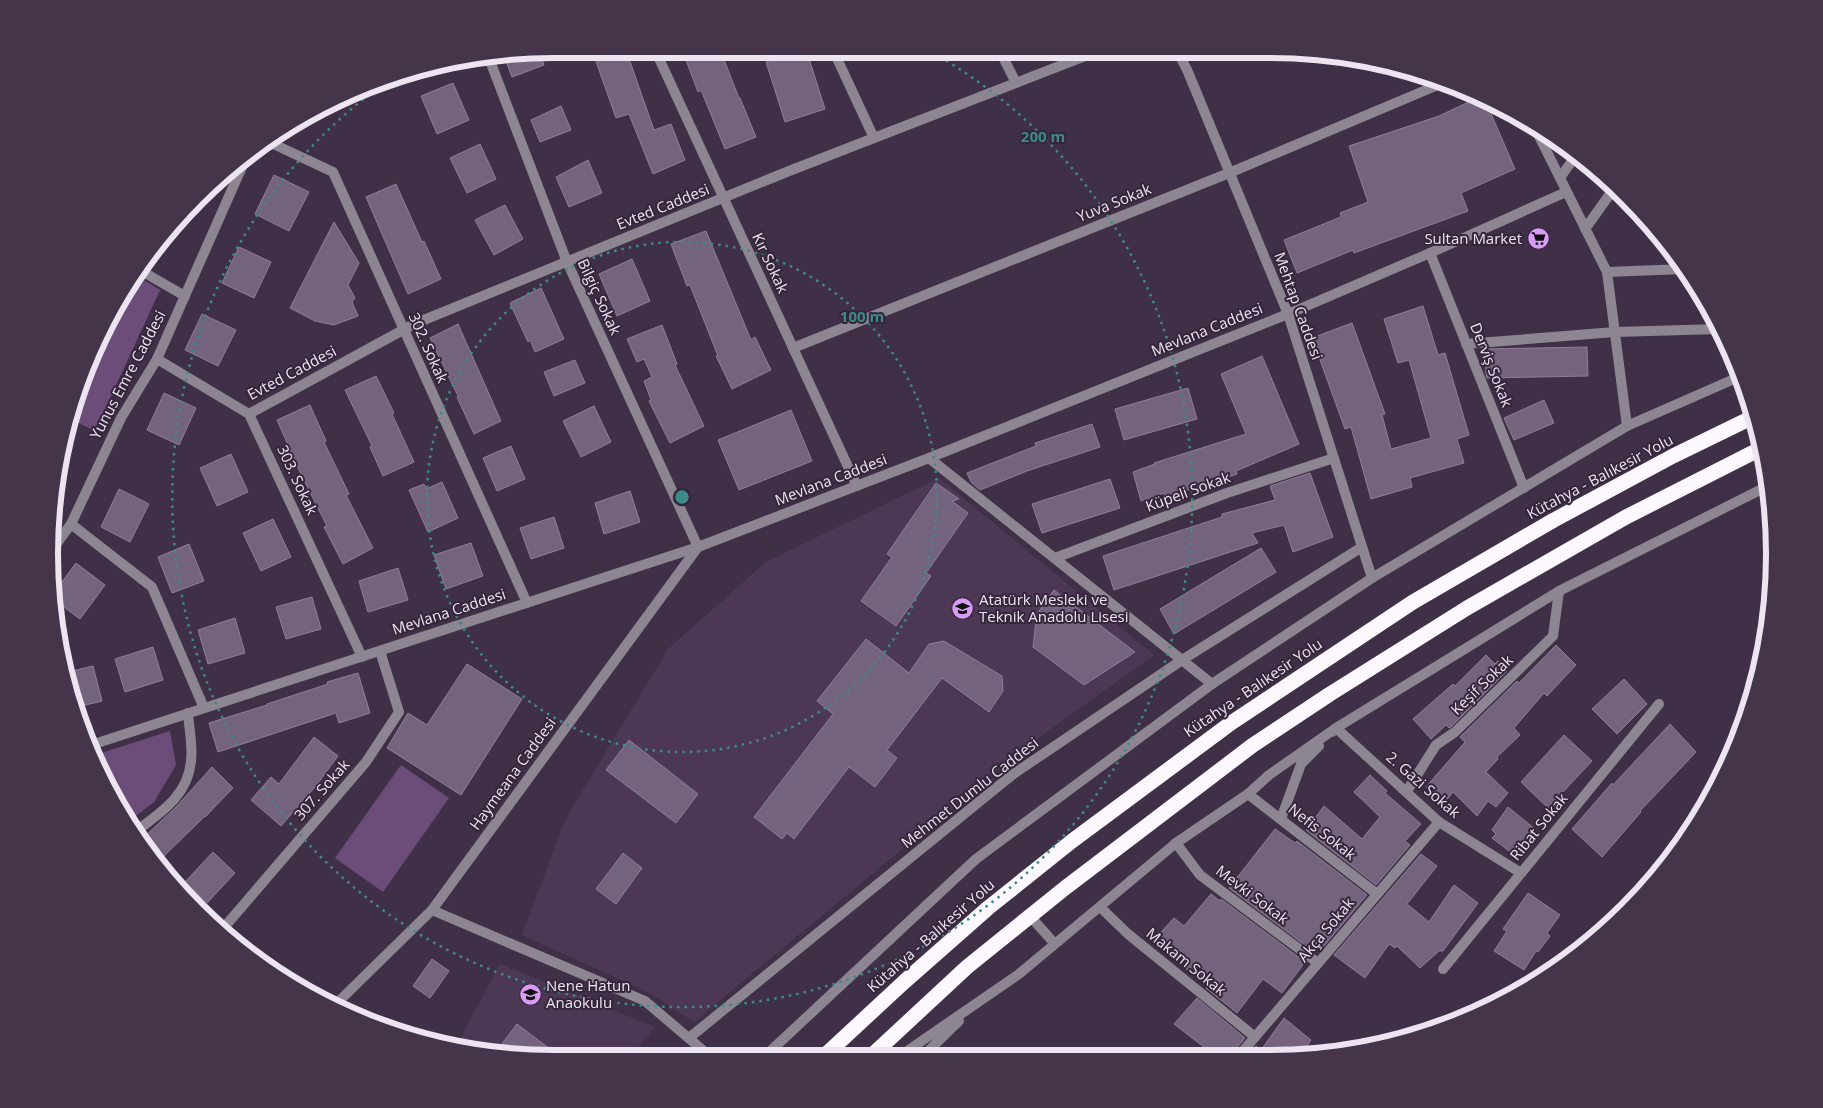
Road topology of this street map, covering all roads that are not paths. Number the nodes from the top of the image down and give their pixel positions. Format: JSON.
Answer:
{"nodes":[{"id":1,"x":659,"y":58,"type":"edge"},
{"id":2,"x":837,"y":58,"type":"edge"},
{"id":3,"x":1004,"y":58,"type":"edge"},
{"id":4,"x":1080,"y":58,"type":"edge"},
{"id":5,"x":1180,"y":58,"type":"edge"},
{"id":6,"x":489,"y":62,"type":"edge"},
{"id":7,"x":1016,"y":83,"type":"junction"},
{"id":8,"x":1435,"y":86,"type":"edge"},
{"id":9,"x":874,"y":138,"type":"junction"},
{"id":10,"x":1540,"y":138,"type":"edge"},
{"id":11,"x":274,"y":144,"type":"edge"},
{"id":12,"x":1572,"y":161,"type":"edge"},
{"id":13,"x":241,"y":169,"type":"edge"},
{"id":14,"x":1229,"y":173,"type":"junction"},
{"id":15,"x":1560,"y":178,"type":"junction"},
{"id":16,"x":1566,"y":192,"type":"junction"},
{"id":17,"x":1610,"y":194,"type":"edge"},
{"id":18,"x":724,"y":198,"type":"junction"},
{"id":19,"x":1586,"y":229,"type":"junction"},
{"id":20,"x":1430,"y":253,"type":"junction"},
{"id":21,"x":567,"y":262,"type":"junction"},
{"id":22,"x":1676,"y":269,"type":"edge"},
{"id":23,"x":1607,"y":272,"type":"junction"},
{"id":24,"x":145,"y":273,"type":"edge"},
{"id":25,"x":185,"y":296,"type":"junction"},
{"id":26,"x":1288,"y":314,"type":"junction"},
{"id":27,"x":1711,"y":329,"type":"edge"},
{"id":28,"x":403,"y":330,"type":"junction"},
{"id":29,"x":1616,"y":332,"type":"junction"},
{"id":30,"x":1466,"y":344,"type":"junction"},
{"id":31,"x":793,"y":348,"type":"junction"},
{"id":32,"x":157,"y":359,"type":"junction"},
{"id":33,"x":1734,"y":379,"type":"edge"},
{"id":34,"x":249,"y":414,"type":"junction"},
{"id":35,"x":1747,"y":420,"type":"edge"},
{"id":36,"x":1627,"y":426,"type":"junction"},
{"id":37,"x":1755,"y":452,"type":"edge"},
{"id":38,"x":929,"y":458,"type":"junction"},
{"id":39,"x":1334,"y":458,"type":"junction"},
{"id":40,"x":857,"y":486,"type":"junction"},
{"id":41,"x":1524,"y":488,"type":"junction"},
{"id":42,"x":1761,"y":489,"type":"edge"},
{"id":43,"x":71,"y":524,"type":"junction"},
{"id":44,"x":58,"y":541,"type":"edge"},
{"id":45,"x":698,"y":547,"type":"junction"},
{"id":46,"x":1362,"y":547,"type":"junction"},
{"id":47,"x":1055,"y":558,"type":"junction"},
{"id":48,"x":1372,"y":578,"type":"junction"},
{"id":49,"x":1559,"y":591,"type":"junction"},
{"id":50,"x":527,"y":603,"type":"junction"},
{"id":51,"x":380,"y":651,"type":"junction"},
{"id":52,"x":362,"y":657,"type":"junction"},
{"id":53,"x":1182,"y":660,"type":"junction"},
{"id":54,"x":1212,"y":684,"type":"junction"},
{"id":55,"x":1659,"y":704,"type":"dead end"},
{"id":56,"x":204,"y":708,"type":"junction"},
{"id":57,"x":188,"y":714,"type":"junction"},
{"id":58,"x":1336,"y":728,"type":"junction"},
{"id":59,"x":95,"y":744,"type":"edge"},
{"id":60,"x":1407,"y":791,"type":"junction"},
{"id":61,"x":1248,"y":794,"type":"junction"},
{"id":62,"x":1281,"y":819,"type":"junction"},
{"id":63,"x":1439,"y":822,"type":"junction"},
{"id":64,"x":140,"y":828,"type":"edge"},
{"id":65,"x":1176,"y":843,"type":"junction"},
{"id":66,"x":1521,"y":873,"type":"junction"},
{"id":67,"x":1377,"y":894,"type":"junction"},
{"id":68,"x":1100,"y":907,"type":"junction"},
{"id":69,"x":432,"y":910,"type":"junction"},
{"id":70,"x":1030,"y":916,"type":"junction"},
{"id":71,"x":226,"y":926,"type":"edge"},
{"id":72,"x":1054,"y":943,"type":"junction"},
{"id":73,"x":1318,"y":963,"type":"junction"},
{"id":74,"x":1443,"y":969,"type":"dead end"},
{"id":75,"x":339,"y":1001,"type":"edge"},
{"id":76,"x":980,"y":1002,"type":"junction"},
{"id":77,"x":1255,"y":1037,"type":"junction"},
{"id":78,"x":689,"y":1038,"type":"junction"},
{"id":79,"x":703,"y":1050,"type":"edge"},
{"id":80,"x":772,"y":1050,"type":"edge"},
{"id":81,"x":831,"y":1050,"type":"edge"},
{"id":82,"x":878,"y":1050,"type":"edge"},
{"id":83,"x":909,"y":1050,"type":"edge"},
{"id":84,"x":929,"y":1050,"type":"edge"},
{"id":85,"x":1244,"y":1050,"type":"edge"}],
"edges":[{"from":1,"to":18,"type":"street","name":"Kır Sokak"},
{"from":2,"to":9,"type":"street"},
{"from":3,"to":7,"type":"street"},
{"from":4,"to":7,"type":"street","name":"Evted Caddesi"},
{"from":5,"to":14,"type":"street","name":"Mehtap Caddesi"},
{"from":6,"to":21,"type":"street","name":"Bilgiç Sokak"},
{"from":7,"to":9,"type":"street","name":"Evted Caddesi"},
{"from":8,"to":14,"type":"street","name":"Yuva Sokak"},
{"from":9,"to":18,"type":"street","name":"Evted Caddesi"},
{"from":10,"to":15,"type":"street"},
{"from":11,"to":28,"type":"street","name":"302. Sokak"},
{"from":12,"to":15,"type":"street"},
{"from":13,"to":25,"type":"street","name":"Yunus Emre Caddesi"},
{"from":14,"to":26,"type":"street","name":"Mehtap Caddesi"},
{"from":14,"to":31,"type":"street","name":"Yuva Sokak"},
{"from":15,"to":16,"type":"street"},
{"from":16,"to":19,"type":"street"},
{"from":16,"to":20,"type":"street","name":"Mevlana Caddesi"},
{"from":17,"to":19,"type":"street"},
{"from":18,"to":21,"type":"street","name":"Evted Caddesi"},
{"from":18,"to":31,"type":"street","name":"Kır Sokak"},
{"from":19,"to":23,"type":"street"},
{"from":20,"to":26,"type":"street","name":"Mevlana Caddesi"},
{"from":20,"to":30,"type":"street","name":"Derviş Sokak"},
{"from":21,"to":28,"type":"street","name":"Evted Caddesi"},
{"from":21,"to":45,"type":"street","name":"Bilgiç Sokak"},
{"from":22,"to":23,"type":"street"},
{"from":23,"to":29,"type":"street"},
{"from":24,"to":25,"type":"street"},
{"from":25,"to":32,"type":"street","name":"Yunus Emre Caddesi"},
{"from":26,"to":38,"type":"street","name":"Mevlana Caddesi"},
{"from":26,"to":39,"type":"street","name":"Mehtap Caddesi"},
{"from":27,"to":29,"type":"street"},
{"from":28,"to":34,"type":"street","name":"Evted Caddesi"},
{"from":28,"to":50,"type":"street","name":"302. Sokak"},
{"from":29,"to":30,"type":"street"},
{"from":29,"to":36,"type":"street"},
{"from":30,"to":41,"type":"street","name":"Derviş Sokak"},
{"from":31,"to":40,"type":"street","name":"Kır Sokak"},
{"from":32,"to":34,"type":"street"},
{"from":32,"to":43,"type":"street","name":"Yunus Emre Caddesi"},
{"from":33,"to":36,"type":"street"},
{"from":34,"to":52,"type":"street","name":"303. Sokak"},
{"from":35,"to":81,"type":"highway","name":"Kütahya - Balıkesir Yolu"},
{"from":36,"to":41,"type":"street"},
{"from":37,"to":70,"type":"highway"},
{"from":38,"to":40,"type":"street","name":"Mevlana Caddesi"},
{"from":38,"to":47,"type":"street"},
{"from":39,"to":46,"type":"street","name":"Mehtap Caddesi"},
{"from":39,"to":47,"type":"street","name":"Küpeli Sokak"},
{"from":40,"to":45,"type":"street","name":"Mevlana Caddesi"},
{"from":41,"to":48,"type":"street"},
{"from":42,"to":49,"type":"street"},
{"from":43,"to":44,"type":"street","name":"Yunus Emre Caddesi"},
{"from":43,"to":56,"type":"street"},
{"from":45,"to":50,"type":"street","name":"Mevlana Caddesi"},
{"from":45,"to":69,"type":"street","name":"Haymeana Caddesi"},
{"from":46,"to":48,"type":"street","name":"Mehtap Caddesi"},
{"from":46,"to":53,"type":"street","name":"Mehmet Dumlu Caddesi"},
{"from":47,"to":53,"type":"street"},
{"from":48,"to":54,"type":"street"},
{"from":49,"to":58,"type":"street"},
{"from":49,"to":60,"type":"street","name":"Keşif Sokak"},
{"from":50,"to":51,"type":"street","name":"Mevlana Caddesi"},
{"from":51,"to":52,"type":"street","name":"Mevlana Caddesi"},
{"from":51,"to":71,"type":"street","name":"307. Sokak"},
{"from":52,"to":56,"type":"street","name":"Mevlana Caddesi"},
{"from":53,"to":54,"type":"street"},
{"from":53,"to":78,"type":"street","name":"Mehmet Dumlu Caddesi"},
{"from":54,"to":80,"type":"street"},
{"from":55,"to":66,"type":"street","name":"Ribat Sokak"},
{"from":56,"to":57,"type":"street","name":"Mevlana Caddesi"},
{"from":57,"to":59,"type":"street","name":"Mevlana Caddesi"},
{"from":57,"to":64,"type":"street"},
{"from":58,"to":60,"type":"street","name":"2. Gazi Sokak"},
{"from":58,"to":61,"type":"street"},
{"from":58,"to":62,"type":"street"},
{"from":60,"to":63,"type":"street","name":"2. Gazi Sokak"},
{"from":61,"to":62,"type":"street","name":"Nefis Sokak"},
{"from":61,"to":65,"type":"street"},
{"from":62,"to":67,"type":"street","name":"Nefis Sokak"},
{"from":63,"to":66,"type":"street","name":"2. Gazi Sokak"},
{"from":63,"to":67,"type":"street","name":"Akça Sokak"},
{"from":65,"to":68,"type":"street"},
{"from":65,"to":73,"type":"street","name":"Mevki Sokak"},
{"from":66,"to":74,"type":"street","name":"Ribat Sokak"},
{"from":67,"to":73,"type":"street","name":"Akça Sokak"},
{"from":68,"to":72,"type":"street"},
{"from":68,"to":77,"type":"street","name":"Makam Sokak"},
{"from":69,"to":75,"type":"street","name":"Haymeana Caddesi"},
{"from":69,"to":78,"type":"street"},
{"from":70,"to":72,"type":"street"},
{"from":70,"to":82,"type":"highway"},
{"from":72,"to":76,"type":"street"},
{"from":73,"to":77,"type":"street","name":"Akça Sokak"},
{"from":76,"to":83,"type":"street"},
{"from":76,"to":84,"type":"street"},
{"from":77,"to":85,"type":"street","name":"Akça Sokak"},
{"from":78,"to":79,"type":"street"}]}
